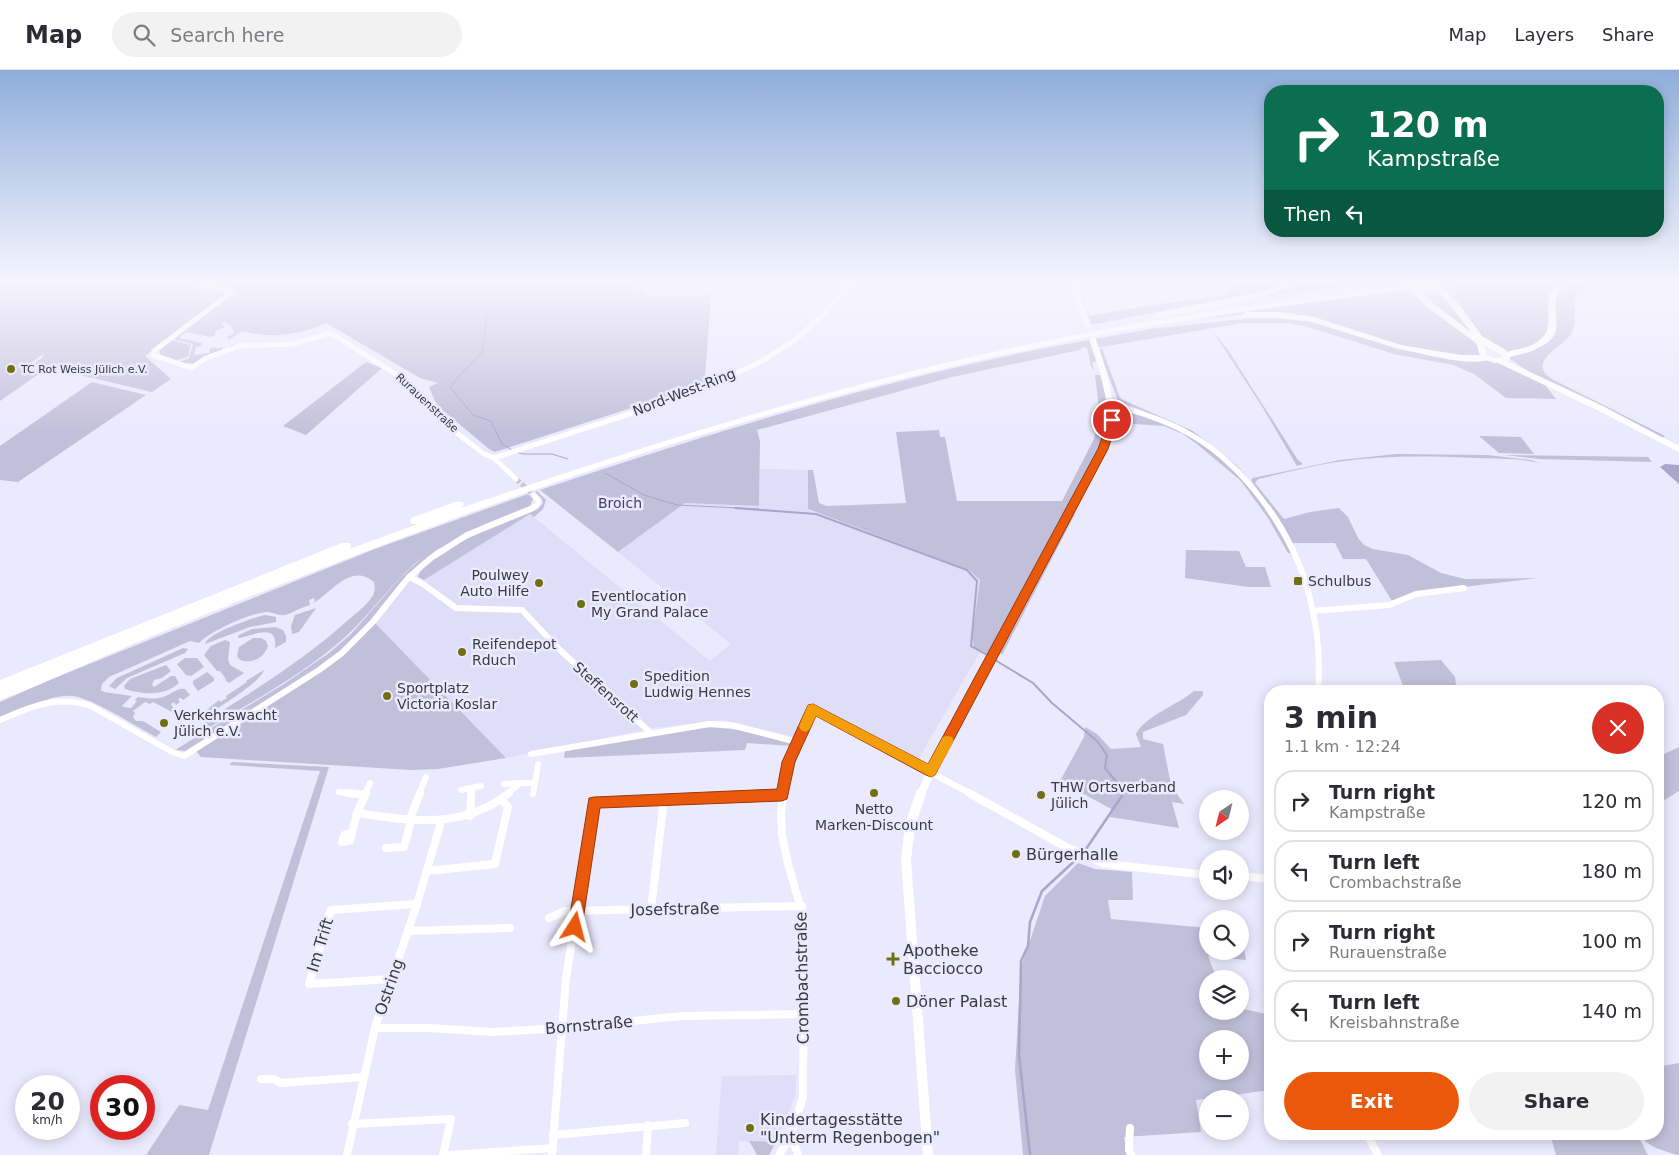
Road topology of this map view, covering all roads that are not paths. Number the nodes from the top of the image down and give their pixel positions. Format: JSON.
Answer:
{"nodes":[{"id":1,"x":175,"y":335,"type":"edge"},
{"id":2,"x":325,"y":335,"type":"edge"},
{"id":3,"x":334,"y":335,"type":"edge"},
{"id":4,"x":800,"y":335,"type":"edge"},
{"id":5,"x":1075,"y":335,"type":"edge"},
{"id":6,"x":1075,"y":335,"type":"edge"},
{"id":7,"x":1094,"y":335,"type":"edge"},
{"id":8,"x":1362,"y":335,"type":"edge"},
{"id":9,"x":1471,"y":335,"type":"edge"},
{"id":10,"x":1477,"y":335,"type":"edge"},
{"id":11,"x":1549,"y":335,"type":"edge"},
{"id":12,"x":1492,"y":347,"type":"junction"},
{"id":13,"x":1483,"y":349,"type":"junction"},
{"id":14,"x":1487,"y":358,"type":"junction"},
{"id":15,"x":1504,"y":358,"type":"junction"},
{"id":16,"x":1112,"y":405,"type":"junction"},
{"id":17,"x":1679,"y":449,"type":"edge"},
{"id":18,"x":494,"y":458,"type":"junction"},
{"id":19,"x":516,"y":480,"type":"tunnel mouth"},
{"id":20,"x":534,"y":495,"type":"dead end"},
{"id":21,"x":409,"y":577,"type":"junction"},
{"id":22,"x":1464,"y":588,"type":"dead end"},
{"id":23,"x":1312,"y":611,"type":"junction"},
{"id":24,"x":0,"y":685,"type":"edge"},
{"id":25,"x":1318,"y":685,"type":"edge"},
{"id":26,"x":0,"y":695,"type":"edge"},
{"id":27,"x":0,"y":720,"type":"edge"},
{"id":28,"x":650,"y":732,"type":"junction"},
{"id":29,"x":798,"y":742,"type":"junction"},
{"id":30,"x":531,"y":754,"type":"dead end"},
{"id":31,"x":538,"y":764,"type":"dead end"},
{"id":32,"x":931,"y":771,"type":"junction"},
{"id":33,"x":426,"y":777,"type":"dead end"},
{"id":34,"x":370,"y":783,"type":"dead end"},
{"id":35,"x":521,"y":783,"type":"junction"},
{"id":36,"x":535,"y":783,"type":"junction"},
{"id":37,"x":504,"y":784,"type":"dead end"},
{"id":38,"x":481,"y":786,"type":"dead end"},
{"id":39,"x":471,"y":788,"type":"junction"},
{"id":40,"x":461,"y":790,"type":"dead end"},
{"id":41,"x":339,"y":792,"type":"dead end"},
{"id":42,"x":534,"y":794,"type":"dead end"},
{"id":43,"x":365,"y":795,"type":"junction"},
{"id":44,"x":782,"y":795,"type":"junction"},
{"id":45,"x":664,"y":799,"type":"junction"},
{"id":46,"x":502,"y":800,"type":"junction"},
{"id":47,"x":357,"y":814,"type":"junction"},
{"id":48,"x":470,"y":816,"type":"junction"},
{"id":49,"x":410,"y":821,"type":"junction"},
{"id":50,"x":441,"y":822,"type":"junction"},
{"id":51,"x":351,"y":834,"type":"dead end"},
{"id":52,"x":386,"y":848,"type":"dead end"},
{"id":53,"x":427,"y":870,"type":"junction"},
{"id":54,"x":1199,"y":874,"type":"edge"},
{"id":55,"x":1249,"y":877,"type":"edge"},
{"id":56,"x":1264,"y":878,"type":"edge"},
{"id":57,"x":417,"y":904,"type":"junction"},
{"id":58,"x":802,"y":906,"type":"junction"},
{"id":59,"x":651,"y":909,"type":"junction"},
{"id":60,"x":578,"y":910,"type":"junction"},
{"id":61,"x":549,"y":918,"type":"dead end"},
{"id":62,"x":510,"y":928,"type":"dead end"},
{"id":63,"x":408,"y":932,"type":"junction"},
{"id":64,"x":392,"y":979,"type":"junction"},
{"id":65,"x":804,"y":1014,"type":"junction"},
{"id":66,"x":374,"y":1028,"type":"junction"},
{"id":67,"x":562,"y":1028,"type":"junction"},
{"id":68,"x":362,"y":1077,"type":"junction"},
{"id":69,"x":262,"y":1078,"type":"dead end"},
{"id":70,"x":685,"y":1123,"type":"dead end"},
{"id":71,"x":352,"y":1124,"type":"junction"},
{"id":72,"x":648,"y":1125,"type":"junction"},
{"id":73,"x":1130,"y":1128,"type":"dead end"},
{"id":74,"x":791,"y":1134,"type":"junction"},
{"id":75,"x":554,"y":1135,"type":"junction"},
{"id":76,"x":1370,"y":1140,"type":"edge"},
{"id":77,"x":552,"y":1151,"type":"edge"},
{"id":78,"x":347,"y":1155,"type":"edge"},
{"id":79,"x":443,"y":1155,"type":"edge"},
{"id":80,"x":449,"y":1155,"type":"edge"},
{"id":81,"x":646,"y":1155,"type":"edge"},
{"id":82,"x":779,"y":1155,"type":"edge"},
{"id":83,"x":798,"y":1155,"type":"edge"},
{"id":84,"x":928,"y":1155,"type":"edge"},
{"id":85,"x":1130,"y":1155,"type":"edge"},
{"id":86,"x":1378,"y":1155,"type":"edge"}],
"edges":[{"from":1,"to":2,"type":"street","name":"Rurauenstraße"},
{"from":3,"to":18,"type":"street","name":"Rurauenstraße"},
{"from":4,"to":18,"type":"street","name":"Nord-West-Ring"},
{"from":5,"to":24,"type":"highway"},
{"from":6,"to":26,"type":"highway"},
{"from":7,"to":16,"type":"street"},
{"from":8,"to":14,"type":"highway"},
{"from":9,"to":13,"type":"main road"},
{"from":10,"to":12,"type":"main road"},
{"from":11,"to":15,"type":"highway"},
{"from":12,"to":13,"type":"main road"},
{"from":12,"to":15,"type":"main road"},
{"from":13,"to":14,"type":"main road"},
{"from":14,"to":15,"type":"main road"},
{"from":15,"to":17,"type":"main road"},
{"from":16,"to":23,"type":"street"},
{"from":16,"to":32,"type":"street"},
{"from":18,"to":19,"type":"street","name":"Rurauenstraße"},
{"from":20,"to":21,"type":"street"},
{"from":21,"to":27,"type":"street"},
{"from":21,"to":28,"type":"street","name":"Steffensrott"},
{"from":22,"to":23,"type":"street"},
{"from":23,"to":25,"type":"street"},
{"from":28,"to":29,"type":"street","name":"Steffensrott"},
{"from":28,"to":30,"type":"street"},
{"from":29,"to":32,"type":"street","name":"Crombachstraße"},
{"from":29,"to":44,"type":"street","name":"Crombachstraße"},
{"from":31,"to":36,"type":"street"},
{"from":32,"to":54,"type":"street"},
{"from":32,"to":84,"type":"street"},
{"from":33,"to":49,"type":"street"},
{"from":34,"to":43,"type":"street"},
{"from":35,"to":36,"type":"street"},
{"from":35,"to":37,"type":"street"},
{"from":35,"to":46,"type":"street"},
{"from":36,"to":42,"type":"street"},
{"from":38,"to":39,"type":"street"},
{"from":39,"to":40,"type":"street"},
{"from":39,"to":48,"type":"street"},
{"from":41,"to":43,"type":"street"},
{"from":43,"to":47,"type":"street"},
{"from":44,"to":45,"type":"street"},
{"from":44,"to":58,"type":"street","name":"Crombachstraße"},
{"from":45,"to":59,"type":"street"},
{"from":45,"to":60,"type":"street"},
{"from":46,"to":48,"type":"street"},
{"from":46,"to":53,"type":"street"},
{"from":47,"to":49,"type":"street"},
{"from":47,"to":51,"type":"street"},
{"from":48,"to":50,"type":"street"},
{"from":49,"to":50,"type":"street"},
{"from":49,"to":52,"type":"street"},
{"from":50,"to":53,"type":"street","name":"Ostring"},
{"from":53,"to":57,"type":"street","name":"Ostring"},
{"from":55,"to":56,"type":"street"},
{"from":57,"to":63,"type":"street","name":"Ostring"},
{"from":57,"to":64,"type":"street","name":"Im Trift"},
{"from":58,"to":59,"type":"street","name":"Josefstraße"},
{"from":58,"to":65,"type":"street","name":"Crombachstraße"},
{"from":59,"to":60,"type":"street","name":"Josefstraße"},
{"from":60,"to":61,"type":"street","name":"Josefstraße"},
{"from":60,"to":67,"type":"street"},
{"from":62,"to":63,"type":"street"},
{"from":63,"to":64,"type":"street","name":"Ostring"},
{"from":64,"to":66,"type":"street","name":"Ostring"},
{"from":65,"to":67,"type":"street","name":"Bornstraße"},
{"from":65,"to":74,"type":"street","name":"Crombachstraße"},
{"from":66,"to":67,"type":"street","name":"Bornstraße"},
{"from":66,"to":68,"type":"street","name":"Ostring"},
{"from":67,"to":75,"type":"street"},
{"from":68,"to":69,"type":"street"},
{"from":68,"to":71,"type":"street","name":"Ostring"},
{"from":70,"to":72,"type":"street"},
{"from":71,"to":78,"type":"street","name":"Ostring"},
{"from":71,"to":79,"type":"street"},
{"from":72,"to":75,"type":"street"},
{"from":72,"to":81,"type":"street"},
{"from":73,"to":85,"type":"street"},
{"from":74,"to":82,"type":"street","name":"Crombachstraße"},
{"from":74,"to":83,"type":"street"},
{"from":75,"to":77,"type":"street"},
{"from":76,"to":86,"type":"street"},
{"from":77,"to":80,"type":"street"}]}
